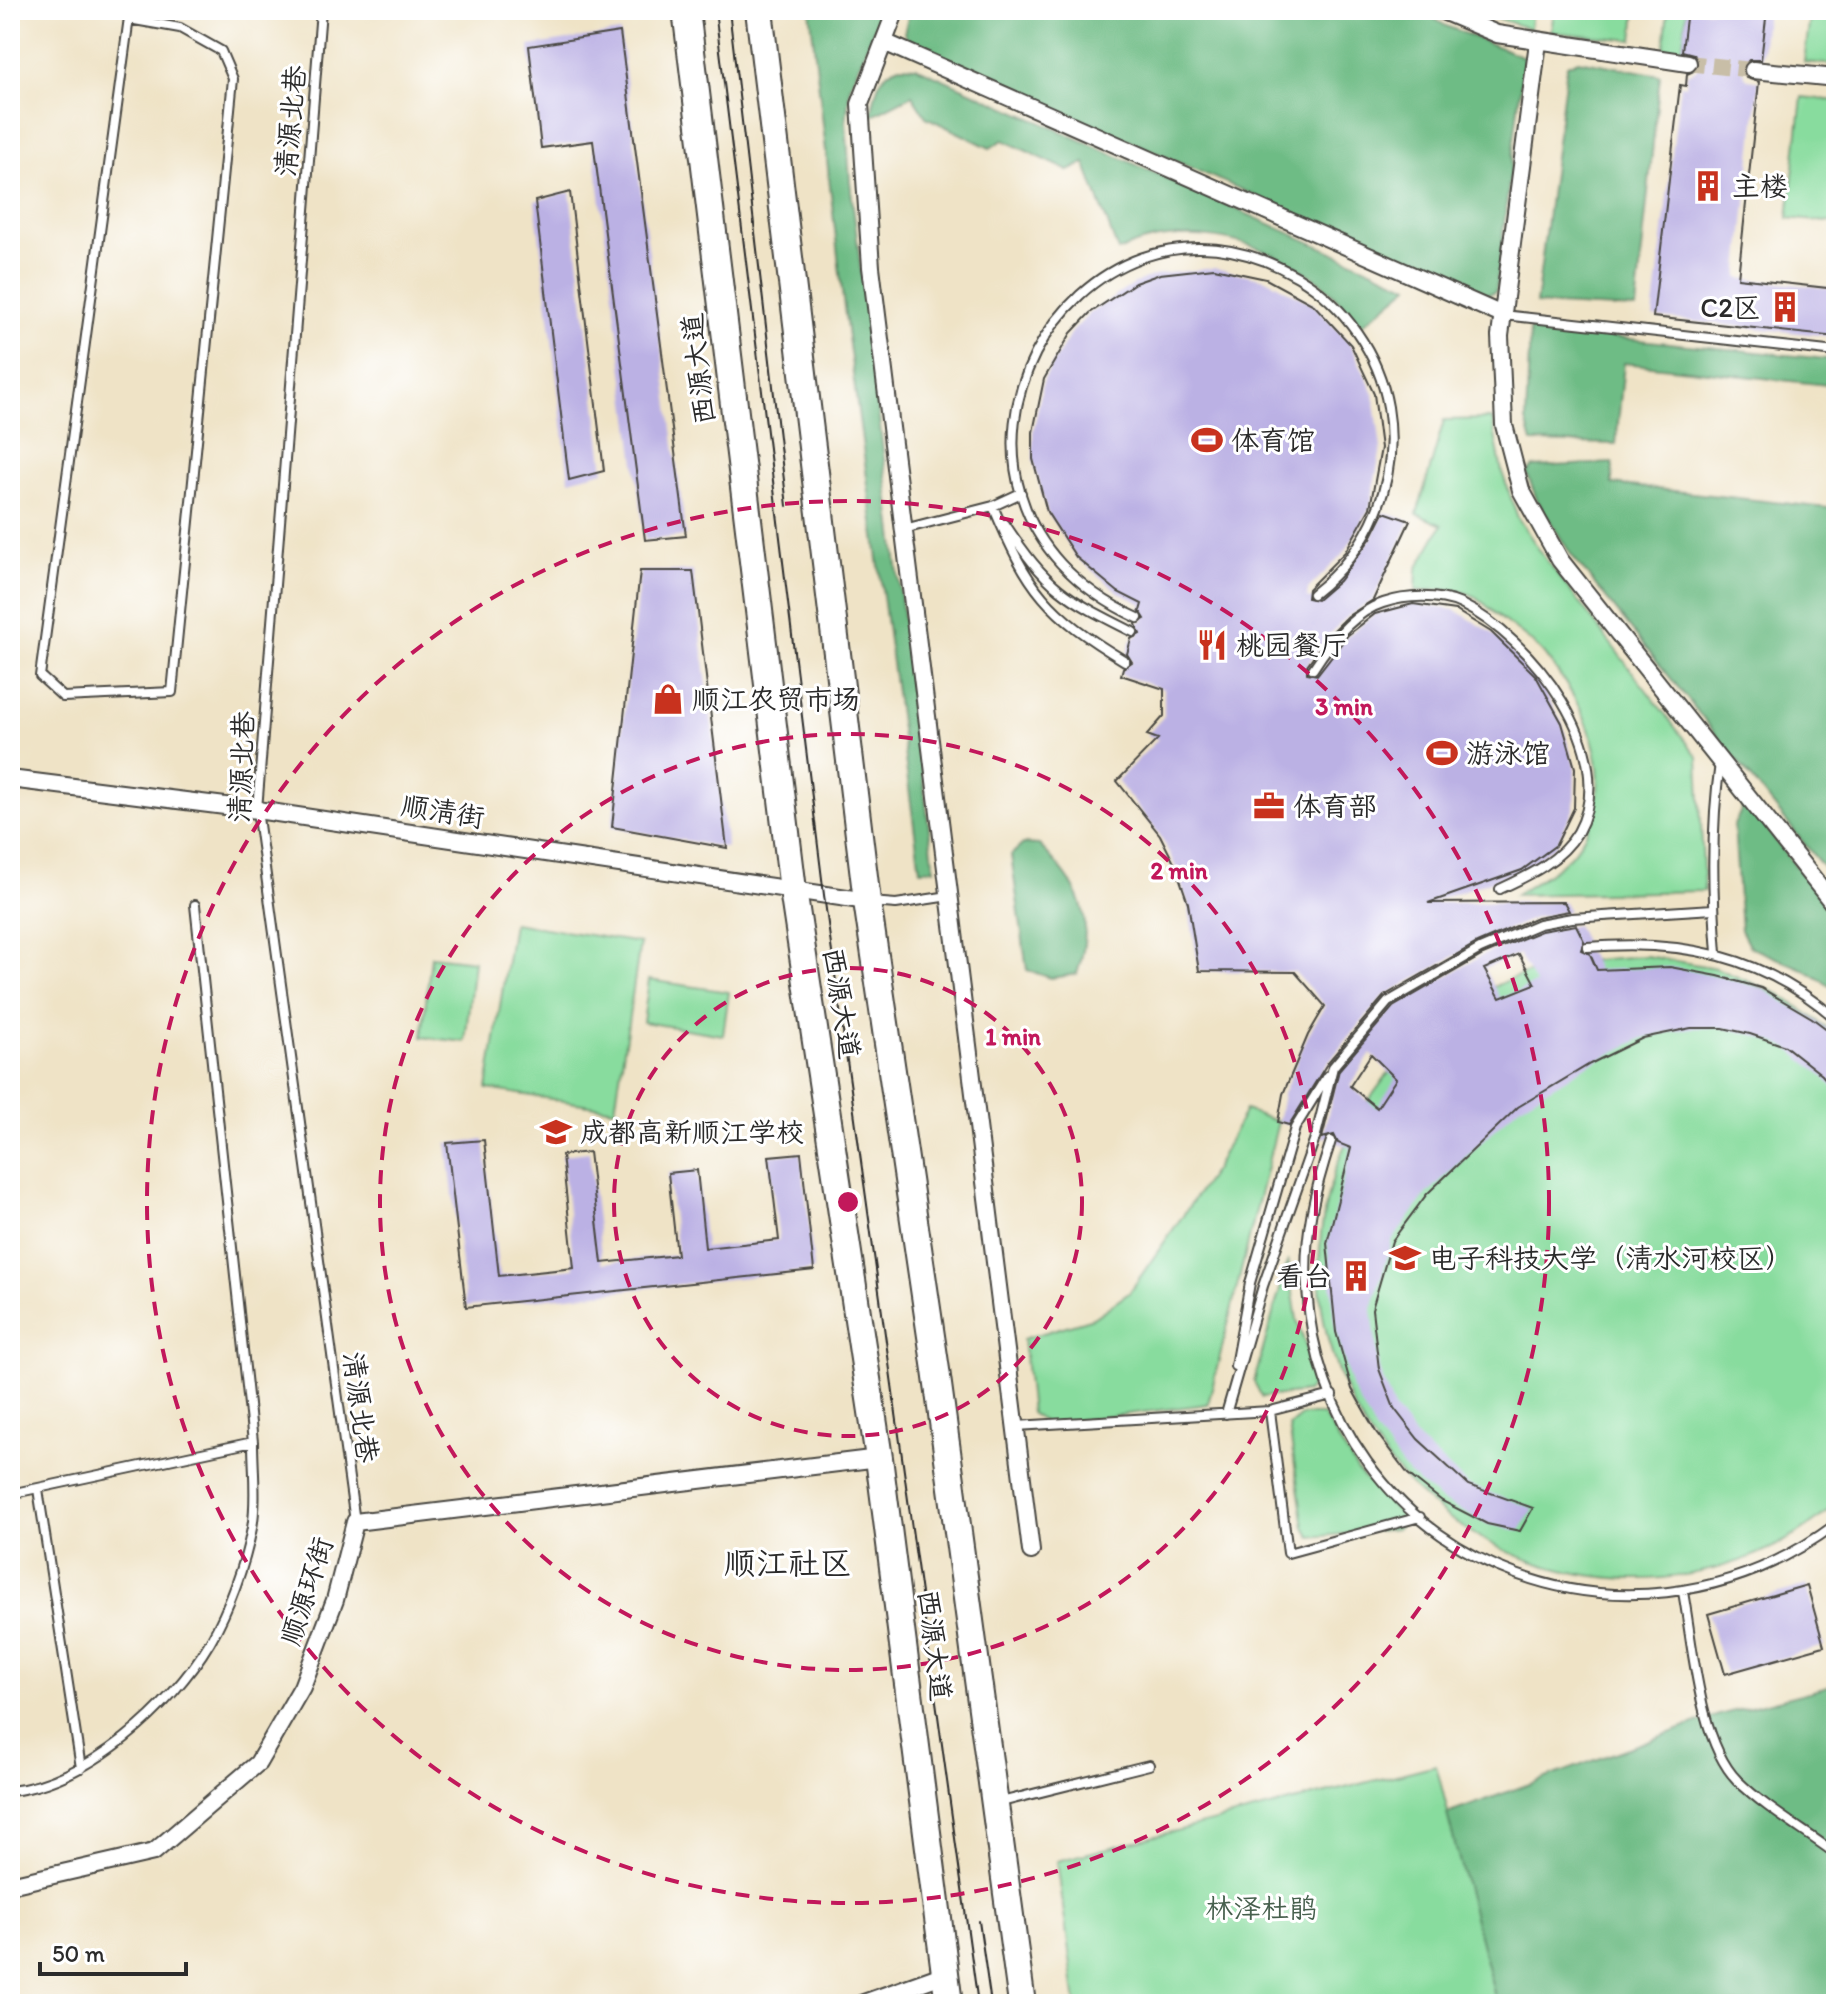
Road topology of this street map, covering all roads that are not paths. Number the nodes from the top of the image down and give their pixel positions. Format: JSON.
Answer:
{"nodes":[{"id":1,"x":321,"y":10,"type":"edge"},
{"id":2,"x":686,"y":10,"type":"edge"},
{"id":3,"x":759,"y":10,"type":"edge"},
{"id":4,"x":896,"y":10,"type":"edge"},
{"id":5,"x":1440,"y":10,"type":"edge"},
{"id":6,"x":130,"y":14,"type":"edge"},
{"id":7,"x":884,"y":42,"type":"junction"},
{"id":8,"x":1538,"y":42,"type":"junction"},
{"id":9,"x":1688,"y":63,"type":"tunnel mouth"},
{"id":10,"x":1753,"y":70,"type":"tunnel mouth"},
{"id":11,"x":1836,"y":78,"type":"edge"},
{"id":12,"x":1502,"y":315,"type":"junction"},
{"id":13,"x":1836,"y":352,"type":"edge"},
{"id":14,"x":1021,"y":493,"type":"junction"},
{"id":15,"x":993,"y":506,"type":"junction"},
{"id":16,"x":904,"y":529,"type":"junction"},
{"id":17,"x":1313,"y":594,"type":"dead end"},
{"id":18,"x":1138,"y":618,"type":"dead end"},
{"id":19,"x":1133,"y":632,"type":"dead end"},
{"id":20,"x":1125,"y":661,"type":"dead end"},
{"id":21,"x":1313,"y":669,"type":"dead end"},
{"id":22,"x":1720,"y":762,"type":"junction"},
{"id":23,"x":10,"y":779,"type":"edge"},
{"id":24,"x":257,"y":810,"type":"junction"},
{"id":25,"x":1500,"y":889,"type":"dead end"},
{"id":26,"x":793,"y":890,"type":"junction"},
{"id":27,"x":950,"y":896,"type":"junction"},
{"id":28,"x":867,"y":901,"type":"junction"},
{"id":29,"x":195,"y":905,"type":"dead end"},
{"id":30,"x":1836,"y":907,"type":"edge"},
{"id":31,"x":1713,"y":909,"type":"junction"},
{"id":32,"x":1587,"y":947,"type":"dead end"},
{"id":33,"x":1717,"y":953,"type":"junction"},
{"id":34,"x":10,"y":979,"type":"edge"},
{"id":35,"x":10,"y":1008,"type":"edge"},
{"id":36,"x":1836,"y":1019,"type":"edge"},
{"id":37,"x":1333,"y":1067,"type":"junction"},
{"id":38,"x":1331,"y":1141,"type":"dead end"},
{"id":39,"x":1332,"y":1395,"type":"junction"},
{"id":40,"x":1270,"y":1411,"type":"junction"},
{"id":41,"x":1226,"y":1414,"type":"junction"},
{"id":42,"x":1016,"y":1426,"type":"junction"},
{"id":43,"x":253,"y":1442,"type":"junction"},
{"id":44,"x":879,"y":1458,"type":"junction"},
{"id":45,"x":38,"y":1489,"type":"junction"},
{"id":46,"x":10,"y":1494,"type":"edge"},
{"id":47,"x":1420,"y":1517,"type":"junction"},
{"id":48,"x":355,"y":1522,"type":"junction"},
{"id":49,"x":1836,"y":1524,"type":"edge"},
{"id":50,"x":1031,"y":1551,"type":"dead end"},
{"id":51,"x":1683,"y":1592,"type":"junction"},
{"id":52,"x":1149,"y":1765,"type":"dead end"},
{"id":53,"x":81,"y":1768,"type":"junction"},
{"id":54,"x":10,"y":1791,"type":"edge"},
{"id":55,"x":996,"y":1803,"type":"junction"},
{"id":56,"x":1836,"y":1854,"type":"edge"},
{"id":57,"x":10,"y":1885,"type":"edge"},
{"id":58,"x":945,"y":1974,"type":"junction"},
{"id":59,"x":861,"y":2004,"type":"edge"},
{"id":60,"x":949,"y":2004,"type":"edge"},
{"id":61,"x":1022,"y":2004,"type":"edge"}],
"edges":[{"from":1,"to":24,"type":"lane","name":"清源北巷"},
{"from":2,"to":26,"type":"main road","name":"西源大道"},
{"from":3,"to":28,"type":"main road","name":"西源大道"},
{"from":4,"to":7,"type":"street"},
{"from":5,"to":8,"type":"street"},
{"from":6,"to":6,"type":"lane"},
{"from":7,"to":12,"type":"street"},
{"from":7,"to":16,"type":"street"},
{"from":8,"to":9,"type":"street"},
{"from":8,"to":12,"type":"street"},
{"from":10,"to":11,"type":"street"},
{"from":12,"to":13,"type":"lane"},
{"from":12,"to":22,"type":"street"},
{"from":14,"to":15,"type":"lane"},
{"from":14,"to":17,"type":"lane"},
{"from":14,"to":18,"type":"lane"},
{"from":15,"to":16,"type":"lane"},
{"from":15,"to":19,"type":"lane"},
{"from":15,"to":20,"type":"lane"},
{"from":16,"to":27,"type":"street"},
{"from":21,"to":25,"type":"lane"},
{"from":22,"to":30,"type":"street"},
{"from":22,"to":31,"type":"lane"},
{"from":23,"to":24,"type":"street","name":"顺清街"},
{"from":24,"to":26,"type":"street","name":"顺清街"},
{"from":24,"to":48,"type":"lane","name":"清源北巷"},
{"from":26,"to":28,"type":"street","name":"顺清街"},
{"from":26,"to":44,"type":"main road","name":"西源大道"},
{"from":27,"to":28,"type":"lane"},
{"from":27,"to":42,"type":"street"},
{"from":28,"to":55,"type":"main road","name":"西源大道"},
{"from":29,"to":43,"type":"lane"},
{"from":31,"to":33,"type":"lane"},
{"from":31,"to":37,"type":"lane"},
{"from":32,"to":33,"type":"lane"},
{"from":33,"to":36,"type":"lane"},
{"from":34,"to":35,"type":"lane"},
{"from":37,"to":41,"type":"lane"},
{"from":37,"to":41,"type":"lane"},
{"from":38,"to":39,"type":"lane"},
{"from":39,"to":40,"type":"lane"},
{"from":39,"to":47,"type":"lane"},
{"from":40,"to":41,"type":"lane"},
{"from":40,"to":47,"type":"lane"},
{"from":41,"to":42,"type":"lane"},
{"from":42,"to":50,"type":"street"},
{"from":43,"to":45,"type":"lane"},
{"from":43,"to":53,"type":"lane"},
{"from":44,"to":48,"type":"street","name":"顺源环街"},
{"from":44,"to":58,"type":"main road","name":"西源大道"},
{"from":45,"to":46,"type":"lane"},
{"from":45,"to":53,"type":"lane"},
{"from":47,"to":51,"type":"lane"},
{"from":48,"to":57,"type":"street","name":"顺源环街"},
{"from":49,"to":51,"type":"lane"},
{"from":51,"to":56,"type":"lane"},
{"from":52,"to":55,"type":"lane"},
{"from":53,"to":54,"type":"lane"},
{"from":55,"to":61,"type":"main road","name":"西源大道"},
{"from":58,"to":59,"type":"street"},
{"from":58,"to":60,"type":"main road","name":"西源大道"}]}
